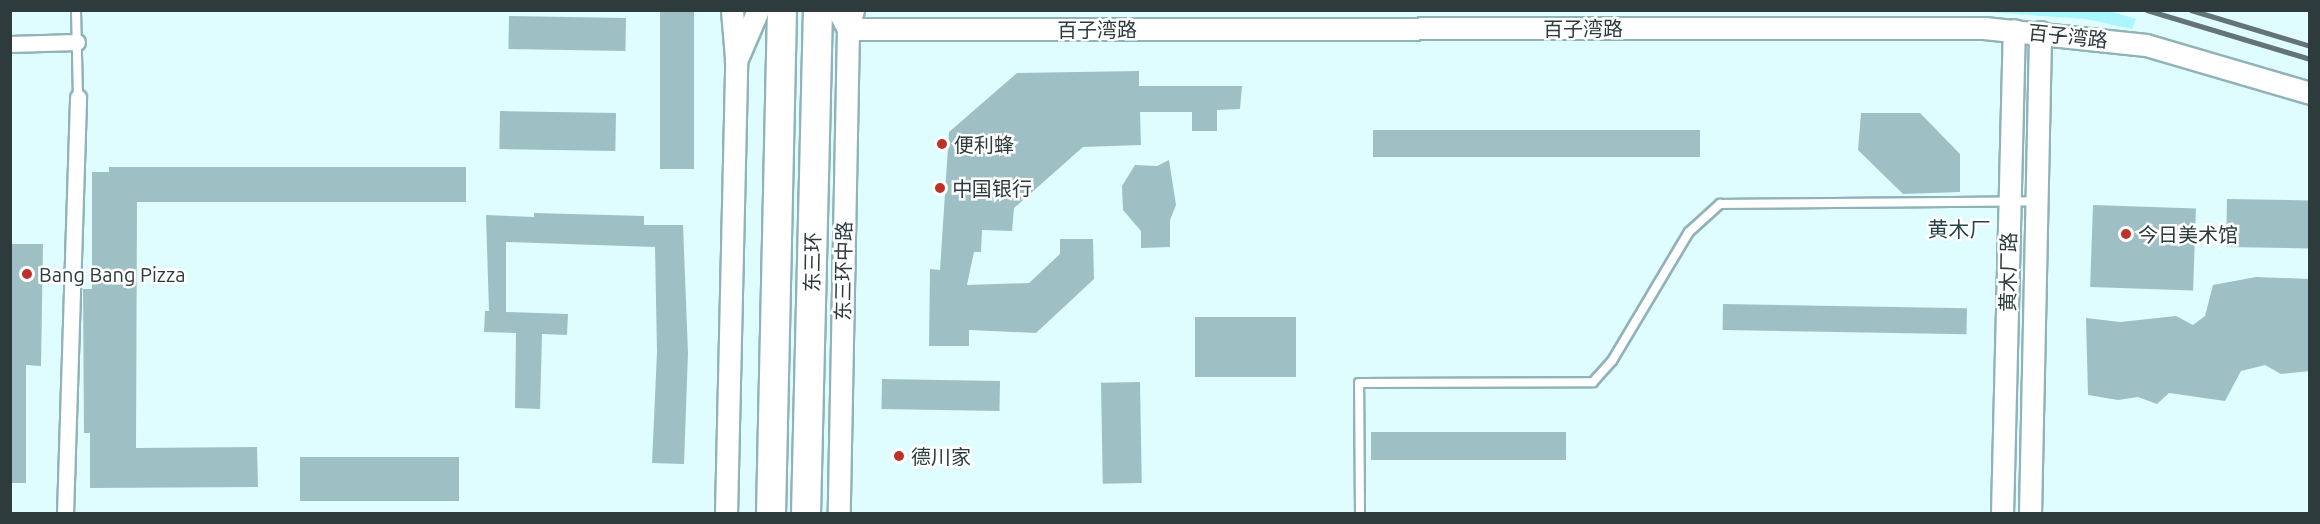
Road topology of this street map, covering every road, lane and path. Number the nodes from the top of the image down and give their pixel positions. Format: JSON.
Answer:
{"nodes":[{"id":1,"x":76,"y":10,"type":"edge"},
{"id":2,"x":732,"y":10,"type":"edge"},
{"id":3,"x":758,"y":10,"type":"edge"},
{"id":4,"x":782,"y":10,"type":"edge"},
{"id":5,"x":818,"y":10,"type":"edge"},
{"id":6,"x":838,"y":10,"type":"edge"},
{"id":7,"x":850,"y":20,"type":"edge"},
{"id":8,"x":2014,"y":30,"type":"junction"},
{"id":9,"x":2040,"y":32,"type":"junction"},
{"id":10,"x":77,"y":42,"type":"junction"},
{"id":11,"x":10,"y":44,"type":"edge"},
{"id":12,"x":736,"y":62,"type":"junction"},
{"id":13,"x":2310,"y":93,"type":"edge"},
{"id":14,"x":78,"y":97,"type":"joint"},
{"id":15,"x":2010,"y":201,"type":"junction"},
{"id":16,"x":2037,"y":201,"type":"junction"},
{"id":17,"x":65,"y":513,"type":"edge"},
{"id":18,"x":726,"y":513,"type":"edge"},
{"id":19,"x":771,"y":513,"type":"edge"},
{"id":20,"x":806,"y":513,"type":"edge"},
{"id":21,"x":839,"y":513,"type":"edge"},
{"id":22,"x":1360,"y":513,"type":"edge"},
{"id":23,"x":2002,"y":513,"type":"edge"},
{"id":24,"x":2030,"y":513,"type":"edge"}],
"edges":[{"from":1,"to":10,"type":"lane"},
{"from":2,"to":12,"type":"street"},
{"from":3,"to":12,"type":"street"},
{"from":4,"to":19,"type":"highway","name":"东三环"},
{"from":5,"to":20,"type":"highway","name":"东三环"},
{"from":6,"to":7,"type":"street","name":"东三环中路"},
{"from":7,"to":8,"type":"street","name":"百子湾路"},
{"from":7,"to":21,"type":"street","name":"东三环中路"},
{"from":8,"to":9,"type":"street","name":"百子湾路"},
{"from":8,"to":15,"type":"street","name":"黄木厂路"},
{"from":9,"to":13,"type":"street","name":"百子湾路"},
{"from":9,"to":16,"type":"street","name":"黄木厂路"},
{"from":10,"to":11,"type":"street"},
{"from":10,"to":14,"type":"lane"},
{"from":12,"to":18,"type":"street"},
{"from":14,"to":17,"type":"street"},
{"from":15,"to":16,"type":"lane"},
{"from":15,"to":22,"type":"lane"},
{"from":15,"to":23,"type":"street","name":"黄木厂路"},
{"from":16,"to":24,"type":"street","name":"黄木厂路"}]}
